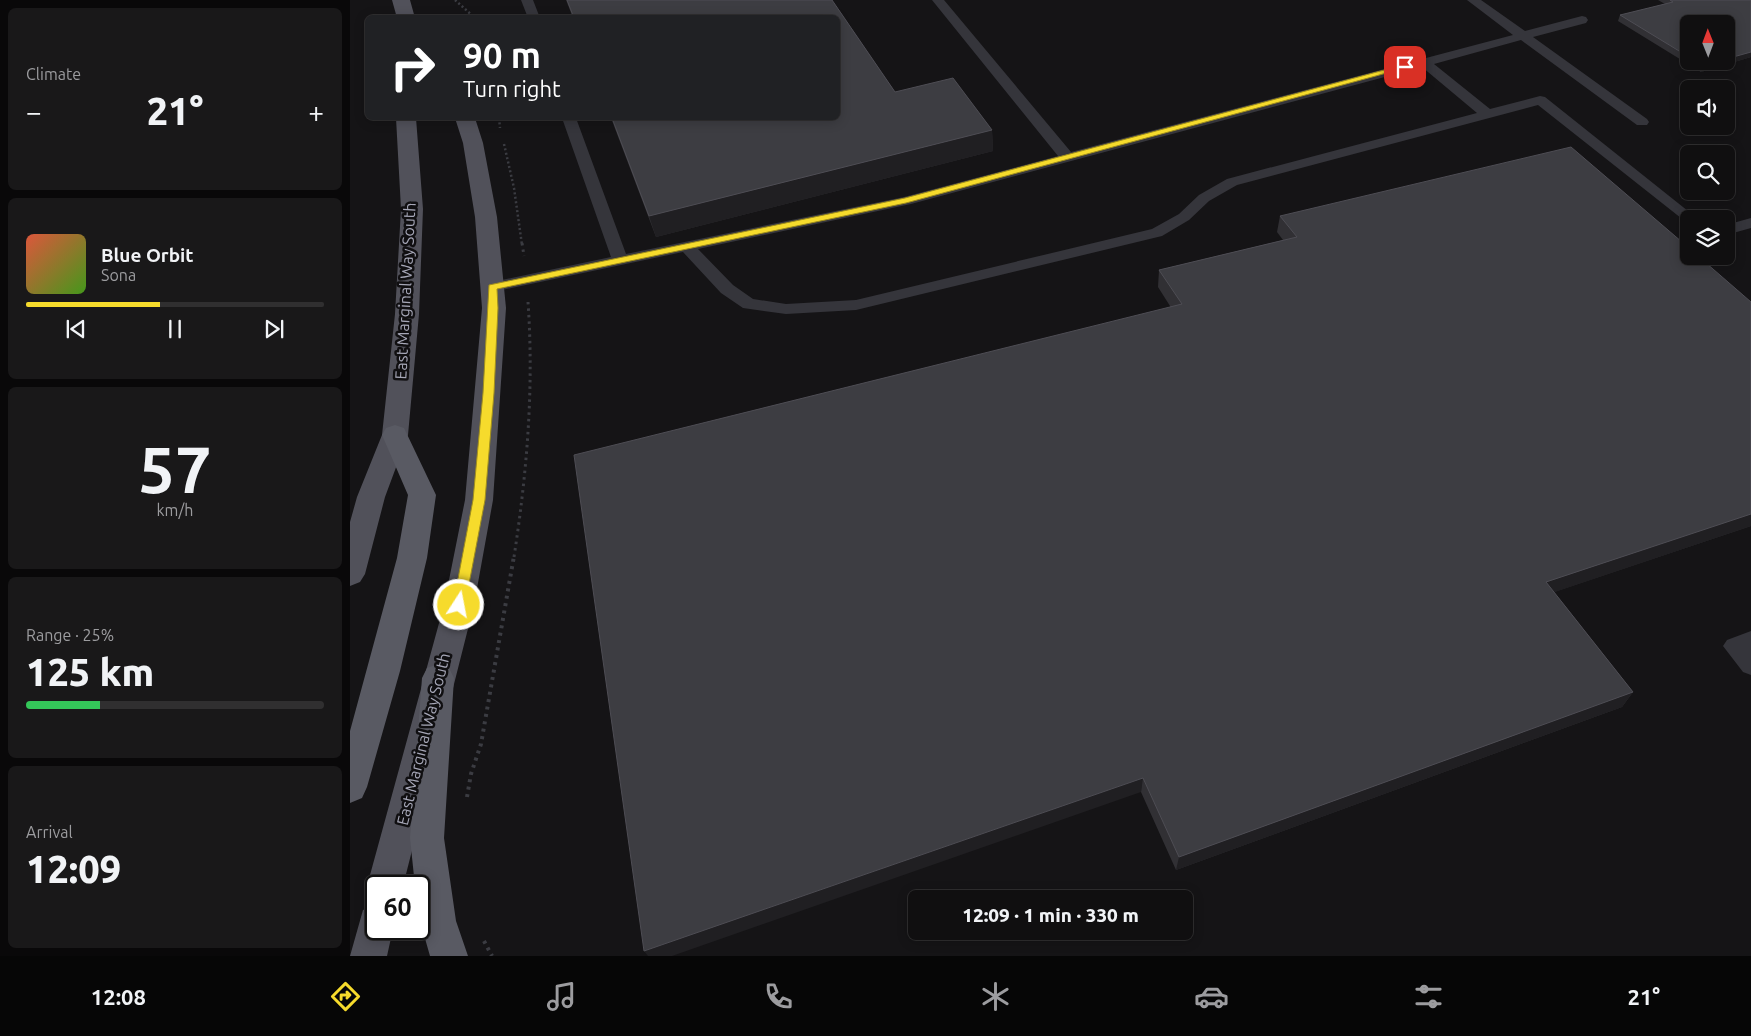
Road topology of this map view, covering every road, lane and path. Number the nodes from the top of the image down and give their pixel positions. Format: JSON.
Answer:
{"nodes":[{"id":1,"x":401,"y":0,"type":"edge"},
{"id":2,"x":455,"y":0,"type":"edge"},
{"id":3,"x":528,"y":0,"type":"edge"},
{"id":4,"x":938,"y":0,"type":"edge"},
{"id":5,"x":1472,"y":0,"type":"edge"},
{"id":6,"x":405,"y":15,"type":"edge"},
{"id":7,"x":472,"y":15,"type":"edge"},
{"id":8,"x":533,"y":15,"type":"edge"},
{"id":9,"x":1582,"y":20,"type":"dead end"},
{"id":10,"x":1522,"y":35,"type":"junction"},
{"id":11,"x":1424,"y":62,"type":"junction"},
{"id":12,"x":1487,"y":114,"type":"junction"},
{"id":13,"x":406,"y":120,"type":"edge"},
{"id":14,"x":466,"y":120,"type":"edge"},
{"id":15,"x":570,"y":120,"type":"edge"},
{"id":16,"x":1642,"y":122,"type":"dead end"},
{"id":17,"x":1067,"y":158,"type":"junction"},
{"id":18,"x":1680,"y":210,"type":"edge"},
{"id":19,"x":1751,"y":223,"type":"edge"},
{"id":20,"x":1735,"y":227,"type":"edge"},
{"id":21,"x":686,"y":246,"type":"junction"},
{"id":22,"x":620,"y":260,"type":"junction"},
{"id":23,"x":492,"y":287,"type":"junction"},
{"id":24,"x":395,"y":436,"type":"junction"},
{"id":25,"x":350,"y":574,"type":"edge"},
{"id":26,"x":1751,"y":640,"type":"edge"},
{"id":27,"x":1751,"y":666,"type":"edge"},
{"id":28,"x":438,"y":678,"type":"junction"},
{"id":29,"x":350,"y":787,"type":"edge"},
{"id":30,"x":388,"y":875,"type":"edge"},
{"id":31,"x":372,"y":940,"type":"edge"},
{"id":32,"x":368,"y":956,"type":"edge"},
{"id":33,"x":450,"y":956,"type":"edge"}],
"edges":[{"from":1,"to":6,"type":"main road"},
{"from":2,"to":7,"type":"path"},
{"from":3,"to":8,"type":"lane"},
{"from":4,"to":17,"type":"lane"},
{"from":5,"to":10,"type":"lane"},
{"from":9,"to":10,"type":"lane"},
{"from":10,"to":11,"type":"lane"},
{"from":10,"to":16,"type":"lane"},
{"from":11,"to":12,"type":"lane"},
{"from":11,"to":17,"type":"lane"},
{"from":12,"to":18,"type":"lane"},
{"from":12,"to":21,"type":"lane"},
{"from":13,"to":24,"type":"main road","name":"East Marginal Way South"},
{"from":14,"to":23,"type":"main road","name":"East Marginal Way South"},
{"from":15,"to":22,"type":"lane"},
{"from":17,"to":21,"type":"lane"},
{"from":19,"to":20,"type":"lane"},
{"from":21,"to":22,"type":"lane"},
{"from":22,"to":23,"type":"lane"},
{"from":23,"to":28,"type":"main road","name":"East Marginal Way South"},
{"from":24,"to":25,"type":"main road","name":"East Marginal Way South"},
{"from":24,"to":29,"type":"highway"},
{"from":26,"to":27,"type":"lane"},
{"from":28,"to":30,"type":"main road","name":"East Marginal Way South"},
{"from":28,"to":33,"type":"highway"},
{"from":31,"to":32,"type":"main road"}]}
